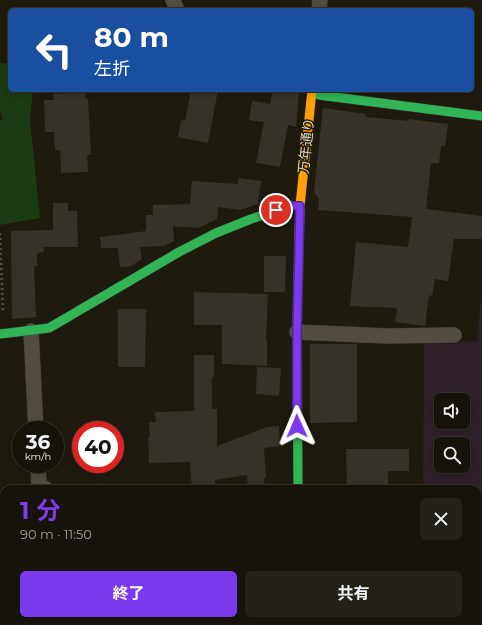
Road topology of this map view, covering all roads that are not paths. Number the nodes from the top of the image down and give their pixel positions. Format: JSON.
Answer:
{"nodes":[{"id":1,"x":312,"y":92,"type":"edge"},
{"id":2,"x":315,"y":92,"type":"edge"},
{"id":3,"x":482,"y":116,"type":"edge"},
{"id":4,"x":300,"y":206,"type":"junction"},
{"id":5,"x":31,"y":331,"type":"junction"},
{"id":6,"x":297,"y":332,"type":"junction"},
{"id":7,"x":2,"y":334,"type":"edge"},
{"id":8,"x":454,"y":335,"type":"dead end"},
{"id":9,"x":36,"y":421,"type":"edge"},
{"id":10,"x":38,"y":473,"type":"edge"},
{"id":11,"x":39,"y":485,"type":"edge"},
{"id":12,"x":298,"y":485,"type":"edge"}],
"edges":[{"from":1,"to":4,"type":"street","name":"万年通り"},
{"from":2,"to":3,"type":"street"},
{"from":4,"to":5,"type":"street"},
{"from":4,"to":6,"type":"street","name":"万年通り"},
{"from":5,"to":7,"type":"street"},
{"from":5,"to":9,"type":"street"},
{"from":6,"to":8,"type":"street"},
{"from":6,"to":12,"type":"street","name":"万年通り"},
{"from":10,"to":11,"type":"street"}]}
